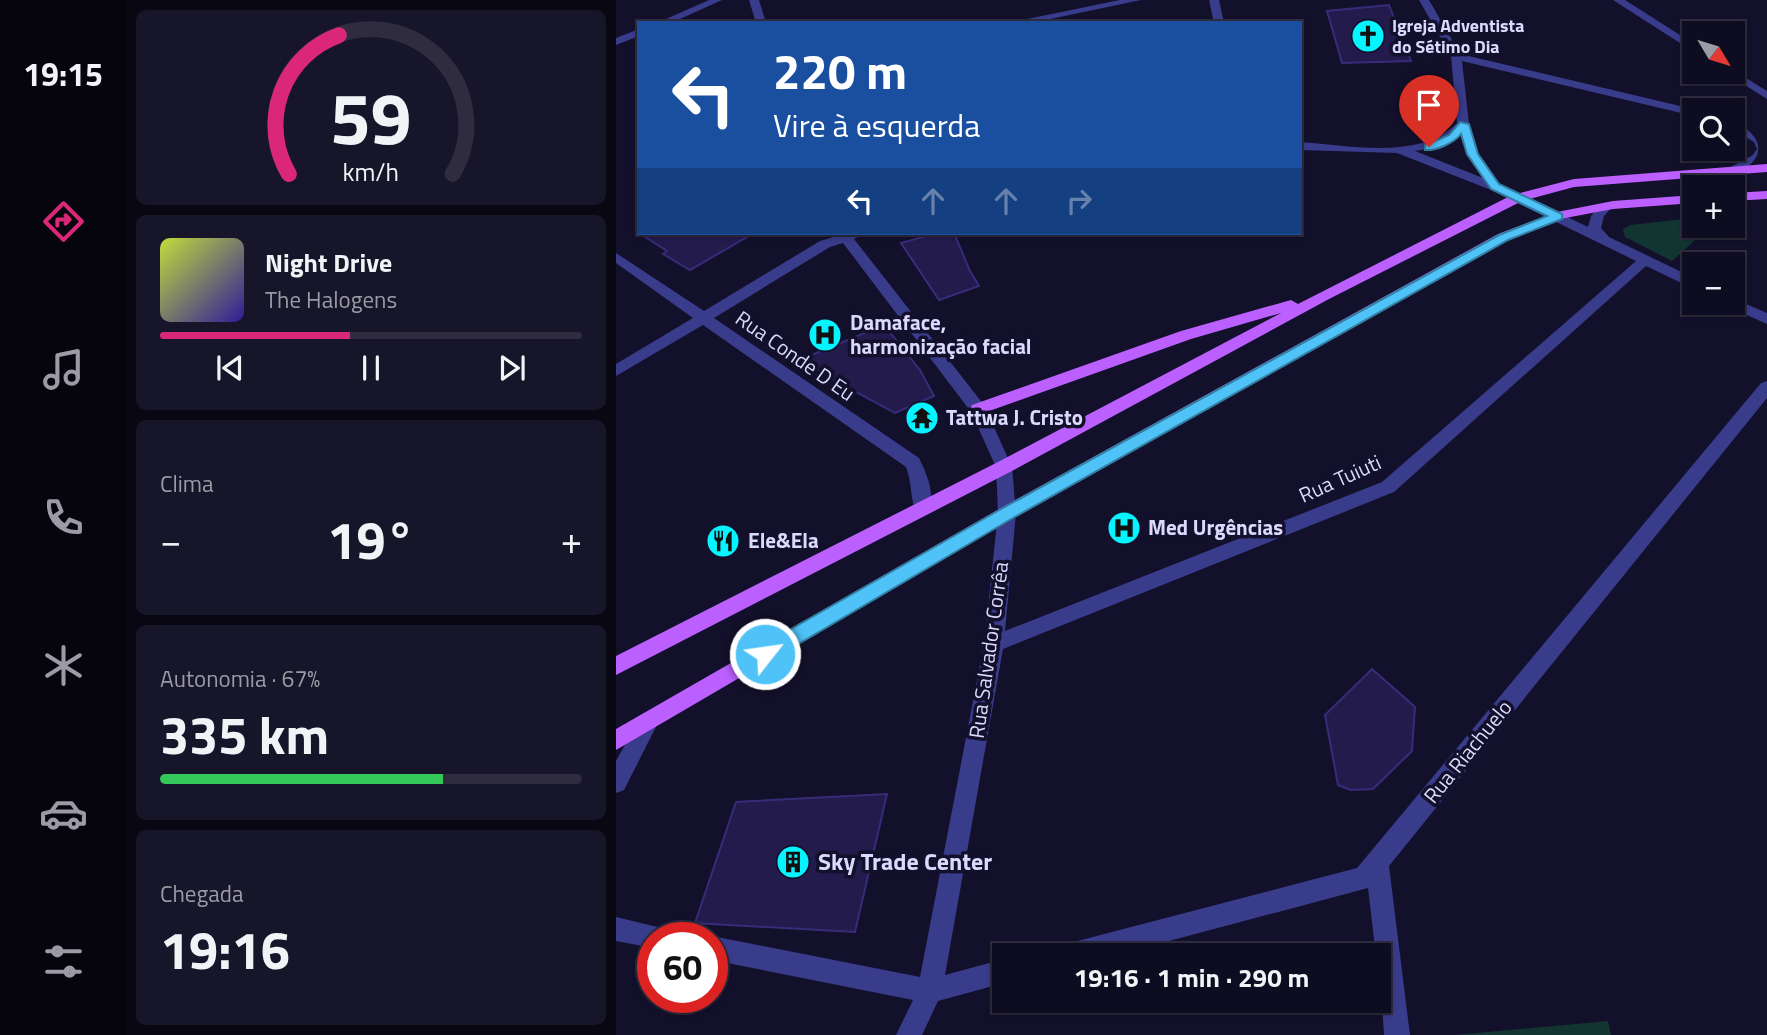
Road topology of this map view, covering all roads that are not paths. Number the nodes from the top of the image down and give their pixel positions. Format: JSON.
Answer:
{"nodes":[{"id":1,"x":717,"y":0,"type":"edge"},
{"id":2,"x":754,"y":0,"type":"edge"},
{"id":3,"x":1136,"y":0,"type":"edge"},
{"id":4,"x":1214,"y":0,"type":"edge"},
{"id":5,"x":1424,"y":0,"type":"edge"},
{"id":6,"x":1618,"y":0,"type":"edge"},
{"id":7,"x":667,"y":21,"type":"edge"},
{"id":8,"x":760,"y":21,"type":"edge"},
{"id":9,"x":1024,"y":21,"type":"edge"},
{"id":10,"x":1219,"y":21,"type":"edge"},
{"id":11,"x":637,"y":33,"type":"edge"},
{"id":12,"x":1682,"y":41,"type":"edge"},
{"id":13,"x":616,"y":42,"type":"edge"},
{"id":14,"x":1456,"y":56,"type":"junction"},
{"id":15,"x":1745,"y":82,"type":"edge"},
{"id":16,"x":1767,"y":96,"type":"edge"},
{"id":17,"x":1682,"y":110,"type":"edge"},
{"id":18,"x":1463,"y":124,"type":"junction"},
{"id":19,"x":1745,"y":132,"type":"edge"},
{"id":20,"x":1302,"y":146,"type":"edge"},
{"id":21,"x":1400,"y":149,"type":"junction"},
{"id":22,"x":1767,"y":168,"type":"edge"},
{"id":23,"x":1733,"y":171,"type":"junction"},
{"id":24,"x":1495,"y":187,"type":"junction"},
{"id":25,"x":1767,"y":195,"type":"edge"},
{"id":26,"x":1745,"y":196,"type":"edge"},
{"id":27,"x":1517,"y":198,"type":"junction"},
{"id":28,"x":1682,"y":201,"type":"edge"},
{"id":29,"x":1607,"y":206,"type":"junction"},
{"id":30,"x":1557,"y":216,"type":"junction"},
{"id":31,"x":842,"y":235,"type":"edge"},
{"id":32,"x":1604,"y":240,"type":"junction"},
{"id":33,"x":616,"y":257,"type":"edge"},
{"id":34,"x":1645,"y":260,"type":"junction"},
{"id":35,"x":1682,"y":278,"type":"edge"},
{"id":36,"x":1324,"y":296,"type":"junction"},
{"id":37,"x":1745,"y":309,"type":"edge"},
{"id":38,"x":704,"y":318,"type":"junction"},
{"id":39,"x":1767,"y":319,"type":"edge"},
{"id":40,"x":616,"y":371,"type":"edge"},
{"id":41,"x":1767,"y":387,"type":"edge"},
{"id":42,"x":978,"y":409,"type":"junction"},
{"id":43,"x":1004,"y":467,"type":"junction"},
{"id":44,"x":922,"y":507,"type":"junction"},
{"id":45,"x":1007,"y":513,"type":"junction"},
{"id":46,"x":994,"y":644,"type":"junction"},
{"id":47,"x":616,"y":666,"type":"edge"},
{"id":48,"x":649,"y":721,"type":"junction"},
{"id":49,"x":616,"y":740,"type":"edge"},
{"id":50,"x":616,"y":782,"type":"edge"},
{"id":51,"x":1377,"y":863,"type":"junction"},
{"id":52,"x":616,"y":929,"type":"edge"},
{"id":53,"x":637,"y":933,"type":"edge"},
{"id":54,"x":1117,"y":943,"type":"edge"},
{"id":55,"x":728,"y":951,"type":"edge"},
{"id":56,"x":992,"y":974,"type":"edge"},
{"id":57,"x":930,"y":991,"type":"junction"},
{"id":58,"x":909,"y":1035,"type":"edge"},
{"id":59,"x":924,"y":1035,"type":"edge"},
{"id":60,"x":1397,"y":1035,"type":"edge"}],
"edges":[{"from":1,"to":7,"type":"street"},
{"from":2,"to":8,"type":"street"},
{"from":3,"to":9,"type":"street"},
{"from":4,"to":10,"type":"street"},
{"from":5,"to":14,"type":"street"},
{"from":6,"to":12,"type":"street"},
{"from":11,"to":13,"type":"street"},
{"from":14,"to":17,"type":"street"},
{"from":14,"to":18,"type":"street"},
{"from":15,"to":16,"type":"street"},
{"from":18,"to":21,"type":"street"},
{"from":18,"to":24,"type":"street"},
{"from":19,"to":23,"type":"street"},
{"from":20,"to":21,"type":"street"},
{"from":21,"to":24,"type":"street"},
{"from":22,"to":23,"type":"main road"},
{"from":23,"to":27,"type":"main road"},
{"from":24,"to":27,"type":"street"},
{"from":25,"to":26,"type":"main road"},
{"from":27,"to":30,"type":"street"},
{"from":27,"to":36,"type":"main road"},
{"from":28,"to":29,"type":"main road"},
{"from":29,"to":30,"type":"main road"},
{"from":29,"to":32,"type":"street"},
{"from":30,"to":32,"type":"street"},
{"from":30,"to":45,"type":"main road"},
{"from":31,"to":38,"type":"street"},
{"from":31,"to":42,"type":"street","name":"Rua Salvador Corrêa"},
{"from":32,"to":34,"type":"street"},
{"from":33,"to":38,"type":"street","name":"Rua Conde D Eu"},
{"from":34,"to":35,"type":"street"},
{"from":34,"to":46,"type":"street","name":"Rua Tuiuti"},
{"from":36,"to":42,"type":"main road"},
{"from":36,"to":43,"type":"main road"},
{"from":37,"to":39,"type":"street"},
{"from":38,"to":40,"type":"street"},
{"from":38,"to":44,"type":"street","name":"Rua Conde D Eu"},
{"from":41,"to":51,"type":"street","name":"Rua Riachuelo"},
{"from":42,"to":43,"type":"street","name":"Rua Salvador Corrêa"},
{"from":43,"to":44,"type":"main road"},
{"from":43,"to":45,"type":"street","name":"Rua Salvador Corrêa"},
{"from":44,"to":47,"type":"main road"},
{"from":45,"to":46,"type":"street","name":"Rua Salvador Corrêa"},
{"from":45,"to":48,"type":"main road"},
{"from":46,"to":57,"type":"street","name":"Rua Salvador Corrêa"},
{"from":48,"to":49,"type":"main road"},
{"from":48,"to":50,"type":"street"},
{"from":51,"to":54,"type":"street","name":"Rua Riachuelo"},
{"from":51,"to":60,"type":"street"},
{"from":52,"to":53,"type":"street"},
{"from":55,"to":57,"type":"street"},
{"from":56,"to":57,"type":"street"},
{"from":57,"to":58,"type":"street","name":"Rua Salvador Corrêa"},
{"from":57,"to":59,"type":"street","name":"Rua Salvador Corrêa"}]}
